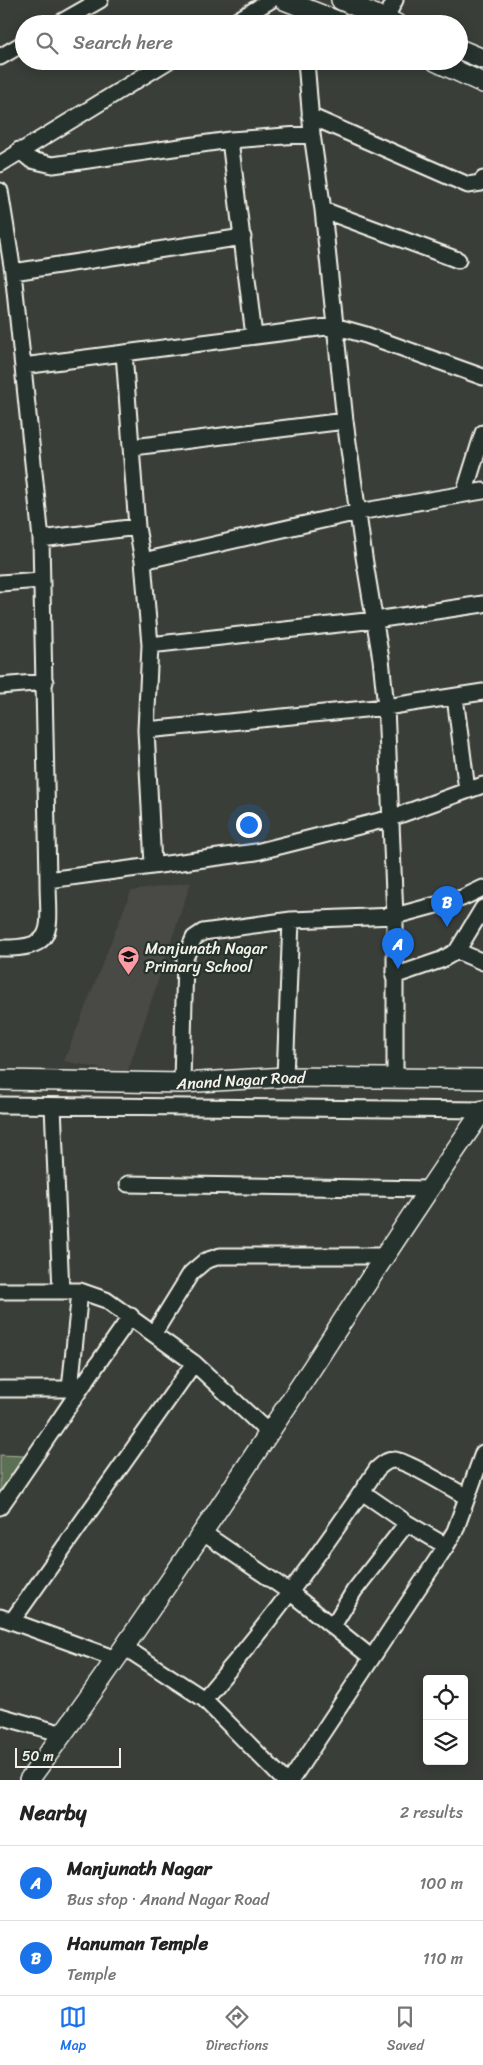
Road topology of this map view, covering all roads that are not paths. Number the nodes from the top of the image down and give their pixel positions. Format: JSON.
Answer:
{"nodes":[{"id":1,"x":100,"y":0,"type":"edge"},
{"id":2,"x":271,"y":0,"type":"edge"},
{"id":3,"x":284,"y":0,"type":"edge"},
{"id":4,"x":341,"y":0,"type":"edge"},
{"id":5,"x":395,"y":0,"type":"edge"},
{"id":6,"x":74,"y":15,"type":"edge"},
{"id":7,"x":246,"y":15,"type":"edge"},
{"id":8,"x":302,"y":15,"type":"edge"},
{"id":9,"x":373,"y":15,"type":"edge"},
{"id":10,"x":390,"y":15,"type":"edge"},
{"id":11,"x":15,"y":48,"type":"edge"},
{"id":12,"x":468,"y":52,"type":"edge"},
{"id":13,"x":0,"y":57,"type":"edge"},
{"id":14,"x":483,"y":58,"type":"edge"},
{"id":15,"x":153,"y":70,"type":"edge"},
{"id":16,"x":307,"y":70,"type":"edge"},
{"id":17,"x":455,"y":70,"type":"edge"},
{"id":18,"x":483,"y":83,"type":"edge"},
{"id":19,"x":310,"y":116,"type":"junction"},
{"id":20,"x":312,"y":134,"type":"junction"},
{"id":21,"x":230,"y":140,"type":"junction"},
{"id":22,"x":19,"y":150,"type":"junction"},
{"id":23,"x":0,"y":164,"type":"edge"},
{"id":24,"x":483,"y":179,"type":"edge"},
{"id":25,"x":0,"y":191,"type":"edge"},
{"id":26,"x":323,"y":210,"type":"junction"},
{"id":27,"x":243,"y":238,"type":"junction"},
{"id":28,"x":458,"y":260,"type":"dead end"},
{"id":29,"x":13,"y":272,"type":"junction"},
{"id":30,"x":334,"y":326,"type":"junction"},
{"id":31,"x":254,"y":336,"type":"junction"},
{"id":32,"x":124,"y":353,"type":"junction"},
{"id":33,"x":23,"y":366,"type":"junction"},
{"id":34,"x":483,"y":377,"type":"edge"},
{"id":35,"x":345,"y":421,"type":"junction"},
{"id":36,"x":483,"y":433,"type":"edge"},
{"id":37,"x":132,"y":447,"type":"junction"},
{"id":38,"x":483,"y":491,"type":"edge"},
{"id":39,"x":464,"y":494,"type":"junction"},
{"id":40,"x":358,"y":512,"type":"junction"},
{"id":41,"x":138,"y":527,"type":"junction"},
{"id":42,"x":41,"y":539,"type":"junction"},
{"id":43,"x":143,"y":561,"type":"junction"},
{"id":44,"x":41,"y":580,"type":"junction"},
{"id":45,"x":0,"y":583,"type":"edge"},
{"id":46,"x":483,"y":604,"type":"edge"},
{"id":47,"x":375,"y":620,"type":"junction"},
{"id":48,"x":150,"y":645,"type":"junction"},
{"id":49,"x":45,"y":682,"type":"junction"},
{"id":50,"x":0,"y":686,"type":"edge"},
{"id":51,"x":483,"y":692,"type":"edge"},
{"id":52,"x":455,"y":697,"type":"junction"},
{"id":53,"x":386,"y":707,"type":"junction"},
{"id":54,"x":146,"y":730,"type":"junction"},
{"id":55,"x":483,"y":785,"type":"edge"},
{"id":56,"x":467,"y":790,"type":"junction"},
{"id":57,"x":391,"y":818,"type":"junction"},
{"id":58,"x":153,"y":865,"type":"junction"},
{"id":59,"x":48,"y":880,"type":"junction"},
{"id":60,"x":483,"y":888,"type":"edge"},
{"id":61,"x":483,"y":908,"type":"edge"},
{"id":62,"x":395,"y":916,"type":"junction"},
{"id":63,"x":291,"y":920,"type":"junction"},
{"id":64,"x":0,"y":948,"type":"edge"},
{"id":65,"x":457,"y":951,"type":"junction"},
{"id":66,"x":483,"y":962,"type":"edge"},
{"id":67,"x":394,"y":976,"type":"junction"},
{"id":68,"x":285,"y":1077,"type":"junction"},
{"id":69,"x":395,"y":1077,"type":"junction"},
{"id":70,"x":483,"y":1079,"type":"edge"},
{"id":71,"x":0,"y":1080,"type":"edge"},
{"id":72,"x":182,"y":1083,"type":"junction"},
{"id":73,"x":0,"y":1105,"type":"edge"},
{"id":74,"x":53,"y":1106,"type":"junction"},
{"id":75,"x":483,"y":1110,"type":"edge"},
{"id":76,"x":128,"y":1184,"type":"dead end"},
{"id":77,"x":428,"y":1189,"type":"junction"},
{"id":78,"x":385,"y":1256,"type":"junction"},
{"id":79,"x":61,"y":1290,"type":"junction"},
{"id":80,"x":0,"y":1291,"type":"edge"},
{"id":81,"x":80,"y":1291,"type":"junction"},
{"id":82,"x":132,"y":1316,"type":"junction"},
{"id":83,"x":154,"y":1332,"type":"junction"},
{"id":84,"x":194,"y":1363,"type":"junction"},
{"id":85,"x":0,"y":1389,"type":"edge"},
{"id":86,"x":74,"y":1389,"type":"junction"},
{"id":87,"x":269,"y":1433,"type":"junction"},
{"id":88,"x":483,"y":1453,"type":"edge"},
{"id":89,"x":362,"y":1492,"type":"junction"},
{"id":90,"x":467,"y":1497,"type":"junction"},
{"id":91,"x":0,"y":1507,"type":"edge"},
{"id":92,"x":407,"y":1523,"type":"junction"},
{"id":93,"x":202,"y":1532,"type":"junction"},
{"id":94,"x":446,"y":1546,"type":"junction"},
{"id":95,"x":290,"y":1593,"type":"junction"},
{"id":96,"x":6,"y":1619,"type":"edge"},
{"id":97,"x":333,"y":1626,"type":"junction"},
{"id":98,"x":120,"y":1653,"type":"junction"},
{"id":99,"x":372,"y":1658,"type":"junction"},
{"id":100,"x":204,"y":1699,"type":"junction"},
{"id":101,"x":0,"y":1716,"type":"edge"},
{"id":102,"x":63,"y":1734,"type":"junction"},
{"id":103,"x":29,"y":1780,"type":"edge"},
{"id":104,"x":284,"y":1780,"type":"edge"},
{"id":105,"x":291,"y":1780,"type":"edge"}],
"edges":[{"from":1,"to":6,"type":"street"},
{"from":2,"to":7,"type":"street"},
{"from":3,"to":8,"type":"street"},
{"from":4,"to":9,"type":"street"},
{"from":5,"to":10,"type":"street"},
{"from":11,"to":13,"type":"street"},
{"from":12,"to":14,"type":"street"},
{"from":15,"to":22,"type":"street"},
{"from":16,"to":19,"type":"street"},
{"from":17,"to":18,"type":"street"},
{"from":19,"to":20,"type":"street"},
{"from":19,"to":24,"type":"street"},
{"from":20,"to":21,"type":"street"},
{"from":20,"to":26,"type":"street"},
{"from":21,"to":22,"type":"street"},
{"from":21,"to":27,"type":"street"},
{"from":22,"to":23,"type":"street"},
{"from":25,"to":29,"type":"street"},
{"from":26,"to":28,"type":"street"},
{"from":26,"to":30,"type":"street"},
{"from":27,"to":29,"type":"street"},
{"from":27,"to":31,"type":"street"},
{"from":29,"to":33,"type":"street"},
{"from":30,"to":31,"type":"street"},
{"from":30,"to":34,"type":"street"},
{"from":30,"to":35,"type":"street"},
{"from":31,"to":32,"type":"street"},
{"from":32,"to":33,"type":"street"},
{"from":32,"to":37,"type":"street"},
{"from":33,"to":42,"type":"street"},
{"from":35,"to":37,"type":"street"},
{"from":35,"to":40,"type":"street"},
{"from":36,"to":39,"type":"street"},
{"from":37,"to":41,"type":"street"},
{"from":38,"to":39,"type":"street"},
{"from":39,"to":40,"type":"street"},
{"from":40,"to":43,"type":"street"},
{"from":40,"to":47,"type":"street"},
{"from":41,"to":42,"type":"street"},
{"from":41,"to":43,"type":"street"},
{"from":42,"to":44,"type":"street"},
{"from":43,"to":48,"type":"street"},
{"from":44,"to":45,"type":"street"},
{"from":44,"to":49,"type":"street"},
{"from":46,"to":47,"type":"street"},
{"from":47,"to":48,"type":"street"},
{"from":47,"to":53,"type":"street"},
{"from":48,"to":54,"type":"street"},
{"from":49,"to":50,"type":"street"},
{"from":49,"to":59,"type":"street"},
{"from":51,"to":52,"type":"street"},
{"from":52,"to":53,"type":"street"},
{"from":52,"to":56,"type":"street"},
{"from":53,"to":54,"type":"street"},
{"from":53,"to":57,"type":"street"},
{"from":54,"to":58,"type":"street"},
{"from":55,"to":56,"type":"street"},
{"from":56,"to":57,"type":"street"},
{"from":57,"to":58,"type":"street"},
{"from":57,"to":62,"type":"street"},
{"from":58,"to":59,"type":"street"},
{"from":59,"to":64,"type":"street"},
{"from":60,"to":62,"type":"street"},
{"from":61,"to":65,"type":"street"},
{"from":62,"to":63,"type":"street"},
{"from":62,"to":67,"type":"street"},
{"from":63,"to":68,"type":"street"},
{"from":63,"to":72,"type":"street"},
{"from":65,"to":66,"type":"street"},
{"from":65,"to":67,"type":"street"},
{"from":67,"to":69,"type":"street"},
{"from":68,"to":69,"type":"street","name":"Anand Nagar Road"},
{"from":68,"to":72,"type":"street","name":"Anand Nagar Road"},
{"from":69,"to":70,"type":"street","name":"Anand Nagar Road"},
{"from":71,"to":72,"type":"street","name":"Anand Nagar Road"},
{"from":73,"to":74,"type":"street"},
{"from":74,"to":75,"type":"street"},
{"from":74,"to":79,"type":"street"},
{"from":75,"to":77,"type":"street"},
{"from":76,"to":77,"type":"street"},
{"from":77,"to":78,"type":"street"},
{"from":78,"to":83,"type":"street"},
{"from":78,"to":87,"type":"street"},
{"from":79,"to":80,"type":"street"},
{"from":79,"to":81,"type":"street"},
{"from":81,"to":82,"type":"street"},
{"from":81,"to":86,"type":"street"},
{"from":82,"to":83,"type":"street"},
{"from":82,"to":86,"type":"street"},
{"from":83,"to":84,"type":"street"},
{"from":84,"to":87,"type":"street"},
{"from":84,"to":96,"type":"street"},
{"from":85,"to":86,"type":"street"},
{"from":86,"to":91,"type":"street"},
{"from":87,"to":93,"type":"street"},
{"from":88,"to":90,"type":"street"},
{"from":89,"to":90,"type":"street"},
{"from":89,"to":92,"type":"street"},
{"from":89,"to":95,"type":"street"},
{"from":90,"to":94,"type":"street"},
{"from":92,"to":94,"type":"street"},
{"from":92,"to":97,"type":"street"},
{"from":93,"to":95,"type":"street"},
{"from":93,"to":98,"type":"street"},
{"from":94,"to":99,"type":"street"},
{"from":95,"to":97,"type":"street"},
{"from":95,"to":100,"type":"street"},
{"from":96,"to":98,"type":"street"},
{"from":97,"to":99,"type":"street"},
{"from":98,"to":100,"type":"street"},
{"from":98,"to":102,"type":"street"},
{"from":99,"to":105,"type":"street"},
{"from":100,"to":104,"type":"street"},
{"from":101,"to":102,"type":"street"},
{"from":102,"to":103,"type":"street"}]}
